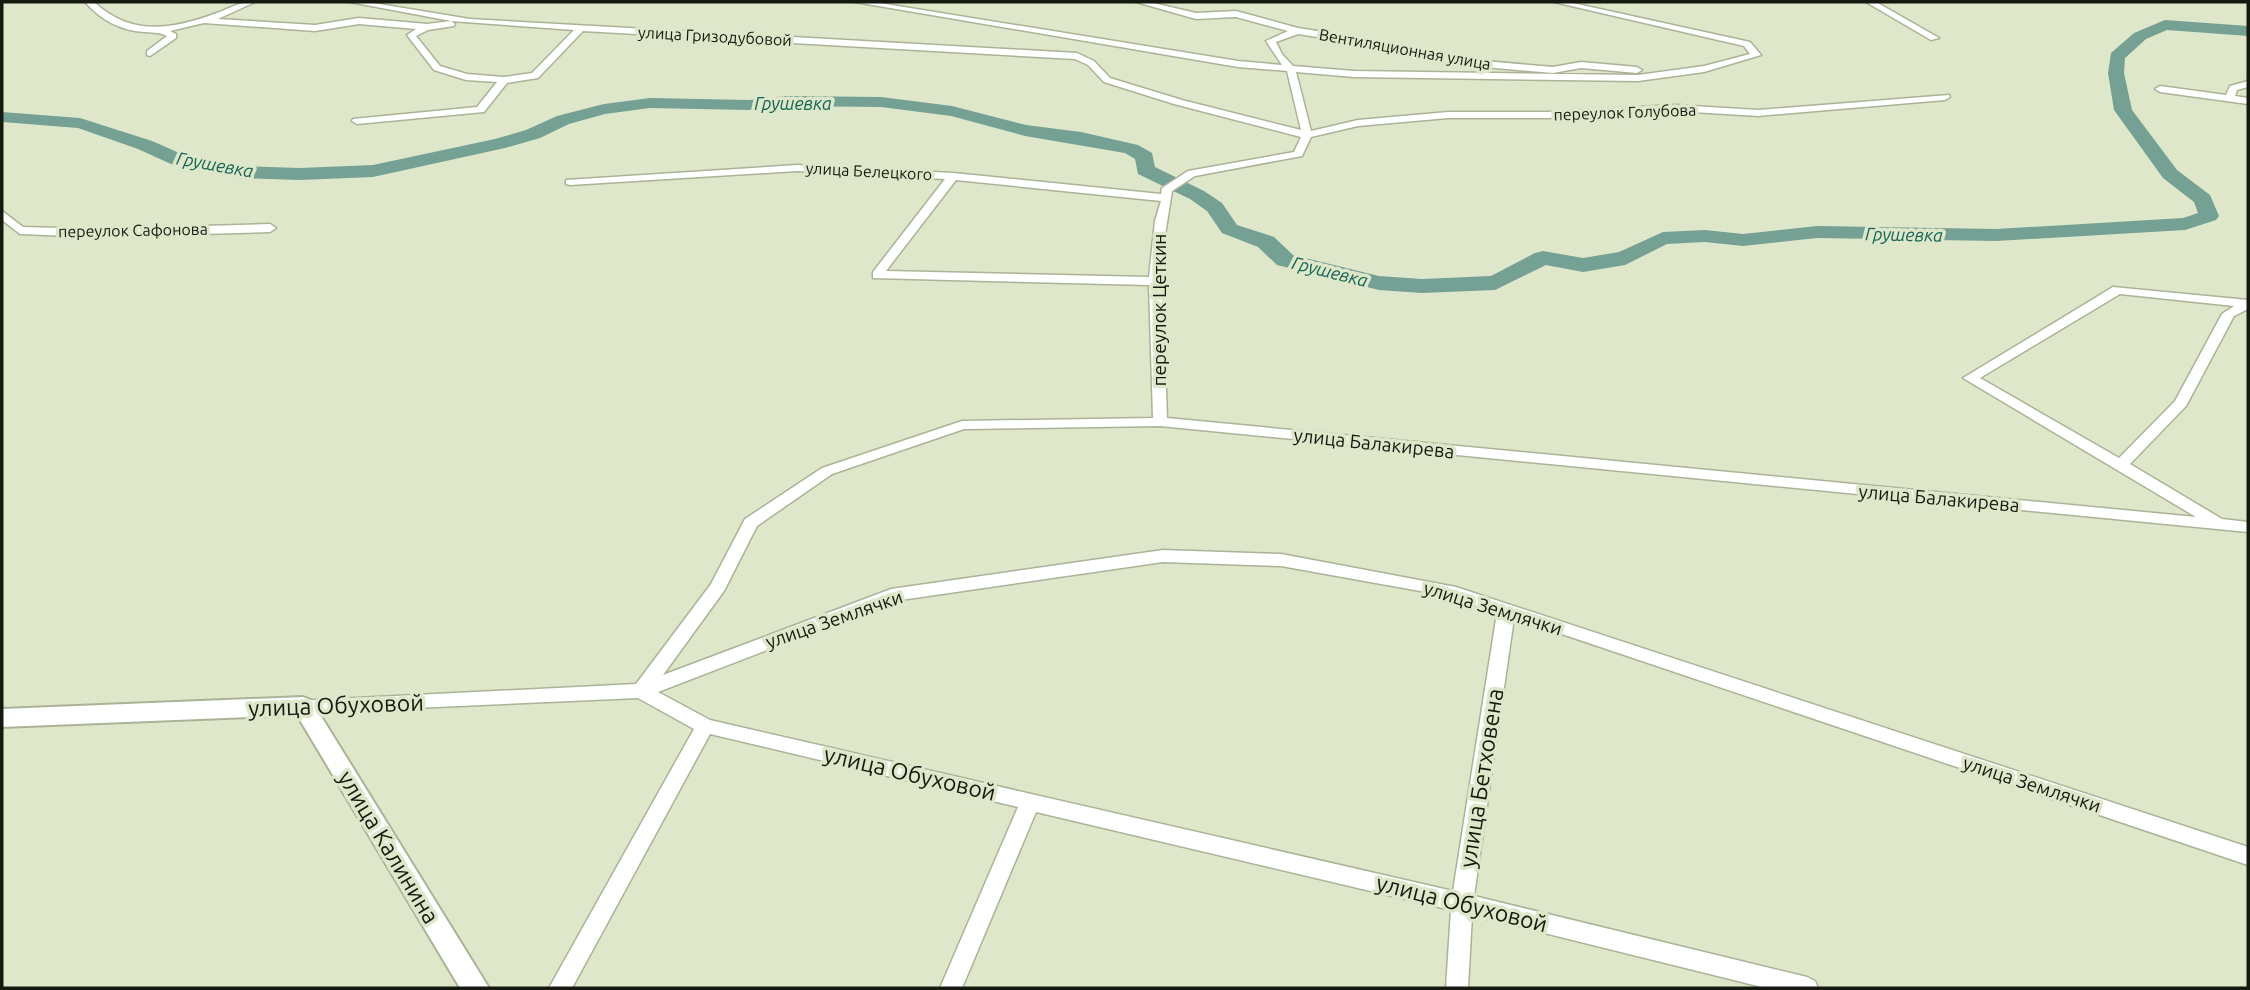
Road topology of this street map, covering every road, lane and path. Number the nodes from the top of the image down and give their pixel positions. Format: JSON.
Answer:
{"nodes":[{"id":1,"x":251,"y":2,"type":"edge"},
{"id":2,"x":259,"y":2,"type":"edge"},
{"id":3,"x":354,"y":2,"type":"edge"},
{"id":4,"x":859,"y":2,"type":"edge"},
{"id":5,"x":1140,"y":2,"type":"edge"},
{"id":6,"x":1558,"y":2,"type":"edge"},
{"id":7,"x":1870,"y":2,"type":"edge"},
{"id":8,"x":92,"y":3,"type":"edge"},
{"id":9,"x":241,"y":6,"type":"junction"},
{"id":10,"x":448,"y":18,"type":"junction"},
{"id":11,"x":200,"y":20,"type":"junction"},
{"id":12,"x":470,"y":22,"type":"junction"},
{"id":13,"x":427,"y":27,"type":"junction"},
{"id":14,"x":581,"y":28,"type":"junction"},
{"id":15,"x":164,"y":31,"type":"junction"},
{"id":16,"x":1297,"y":31,"type":"junction"},
{"id":17,"x":1934,"y":38,"type":"dead end"},
{"id":18,"x":150,"y":53,"type":"dead end"},
{"id":19,"x":1077,"y":56,"type":"joint"},
{"id":20,"x":1291,"y":69,"type":"junction"},
{"id":21,"x":1651,"y":76,"type":"junction"},
{"id":22,"x":505,"y":80,"type":"junction"},
{"id":23,"x":2248,"y":85,"type":"edge"},
{"id":24,"x":2161,"y":89,"type":"dead end"},
{"id":25,"x":1945,"y":97,"type":"dead end"},
{"id":26,"x":2230,"y":98,"type":"junction"},
{"id":27,"x":2248,"y":101,"type":"edge"},
{"id":28,"x":357,"y":121,"type":"dead end"},
{"id":29,"x":1307,"y":135,"type":"junction"},
{"id":30,"x":953,"y":176,"type":"junction"},
{"id":31,"x":570,"y":182,"type":"dead end"},
{"id":32,"x":1167,"y":194,"type":"junction"},
{"id":33,"x":2,"y":214,"type":"edge"},
{"id":34,"x":270,"y":228,"type":"dead end"},
{"id":35,"x":1156,"y":281,"type":"junction"},
{"id":36,"x":2248,"y":304,"type":"edge"},
{"id":37,"x":1160,"y":422,"type":"junction"},
{"id":38,"x":2121,"y":465,"type":"junction"},
{"id":39,"x":2220,"y":524,"type":"junction"},
{"id":40,"x":2248,"y":527,"type":"edge"},
{"id":41,"x":1506,"y":610,"type":"junction"},
{"id":42,"x":641,"y":691,"type":"junction"},
{"id":43,"x":303,"y":706,"type":"junction"},
{"id":44,"x":2,"y":718,"type":"edge"},
{"id":45,"x":705,"y":726,"type":"junction"},
{"id":46,"x":1030,"y":802,"type":"junction"},
{"id":47,"x":2248,"y":856,"type":"edge"},
{"id":48,"x":1462,"y":903,"type":"junction"},
{"id":49,"x":475,"y":988,"type":"edge"},
{"id":50,"x":560,"y":988,"type":"edge"},
{"id":51,"x":951,"y":988,"type":"edge"},
{"id":52,"x":1457,"y":988,"type":"edge"},
{"id":53,"x":1807,"y":988,"type":"edge"}],
"edges":[{"from":1,"to":9,"type":"street"},
{"from":2,"to":9,"type":"street"},
{"from":3,"to":10,"type":"street","name":"улица Гризодубовой"},
{"from":4,"to":20,"type":"street"},
{"from":5,"to":16,"type":"street","name":"Вентиляционная улица"},
{"from":6,"to":21,"type":"street","name":"Вентиляционная улица"},
{"from":7,"to":17,"type":"street"},
{"from":8,"to":15,"type":"street"},
{"from":9,"to":11,"type":"street"},
{"from":10,"to":12,"type":"street","name":"улица Гризодубовой"},
{"from":10,"to":13,"type":"street"},
{"from":11,"to":13,"type":"street"},
{"from":11,"to":15,"type":"street"},
{"from":12,"to":13,"type":"street"},
{"from":12,"to":14,"type":"street","name":"улица Гризодубовой"},
{"from":13,"to":22,"type":"street"},
{"from":14,"to":19,"type":"street","name":"улица Гризодубовой"},
{"from":14,"to":22,"type":"street"},
{"from":15,"to":18,"type":"street"},
{"from":16,"to":20,"type":"street"},
{"from":16,"to":21,"type":"street","name":"Вентиляционная улица"},
{"from":19,"to":29,"type":"street","name":"переулок Голубова"},
{"from":20,"to":21,"type":"street"},
{"from":20,"to":29,"type":"street"},
{"from":22,"to":28,"type":"street"},
{"from":23,"to":26,"type":"street"},
{"from":24,"to":26,"type":"street"},
{"from":25,"to":29,"type":"street","name":"переулок Голубова"},
{"from":26,"to":27,"type":"street"},
{"from":29,"to":32,"type":"street","name":"переулок Голубова"},
{"from":30,"to":31,"type":"street","name":"улица Белецкого"},
{"from":30,"to":32,"type":"street","name":"улица Белецкого"},
{"from":30,"to":35,"type":"street"},
{"from":32,"to":35,"type":"street","name":"переулок Цеткин"},
{"from":33,"to":34,"type":"street","name":"переулок Сафонова"},
{"from":35,"to":37,"type":"street","name":"переулок Цеткин"},
{"from":36,"to":38,"type":"street"},
{"from":36,"to":38,"type":"street"},
{"from":37,"to":39,"type":"street","name":"улица Балакирева"},
{"from":37,"to":42,"type":"street","name":"улица Балакирева"},
{"from":38,"to":39,"type":"street"},
{"from":39,"to":40,"type":"street","name":"улица Балакирева"},
{"from":41,"to":42,"type":"street","name":"улица Землячки"},
{"from":41,"to":47,"type":"street","name":"улица Землячки"},
{"from":41,"to":48,"type":"street","name":"улица Бетховена"},
{"from":42,"to":43,"type":"street","name":"улица Обуховой"},
{"from":42,"to":45,"type":"street","name":"улица Обуховой"},
{"from":43,"to":44,"type":"street","name":"улица Обуховой"},
{"from":43,"to":49,"type":"street","name":"улица Калинина"},
{"from":45,"to":46,"type":"street","name":"улица Обуховой"},
{"from":45,"to":50,"type":"street"},
{"from":46,"to":48,"type":"street","name":"улица Обуховой"},
{"from":46,"to":51,"type":"street"},
{"from":48,"to":52,"type":"street","name":"улица Бетховена"},
{"from":48,"to":53,"type":"street","name":"улица Обуховой"}]}
